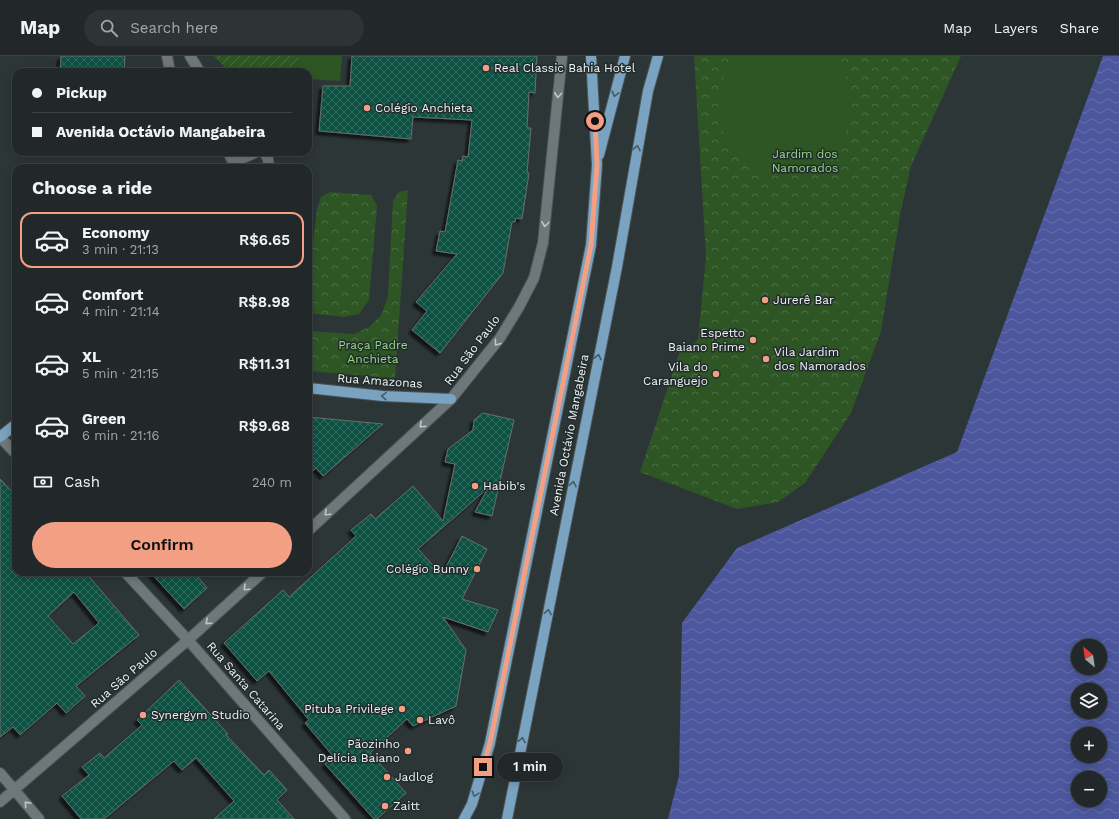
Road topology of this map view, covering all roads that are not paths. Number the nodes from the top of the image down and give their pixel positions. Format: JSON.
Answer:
{"nodes":[{"id":1,"x":167,"y":56,"type":"edge"},
{"id":2,"x":190,"y":56,"type":"edge"},
{"id":3,"x":562,"y":56,"type":"edge"},
{"id":4,"x":591,"y":56,"type":"edge"},
{"id":5,"x":625,"y":56,"type":"edge"},
{"id":6,"x":658,"y":56,"type":"edge"},
{"id":7,"x":169,"y":68,"type":"edge"},
{"id":8,"x":198,"y":68,"type":"edge"},
{"id":9,"x":250,"y":156,"type":"edge"},
{"id":10,"x":237,"y":164,"type":"edge"},
{"id":11,"x":597,"y":165,"type":"junction"},
{"id":12,"x":312,"y":388,"type":"edge"},
{"id":13,"x":451,"y":399,"type":"junction"},
{"id":14,"x":12,"y":427,"type":"edge"},
{"id":15,"x":0,"y":437,"type":"edge"},
{"id":16,"x":12,"y":450,"type":"edge"},
{"id":17,"x":312,"y":527,"type":"edge"},
{"id":18,"x":129,"y":576,"type":"edge"},
{"id":19,"x":259,"y":576,"type":"edge"},
{"id":20,"x":188,"y":640,"type":"junction"},
{"id":21,"x":0,"y":773,"type":"edge"},
{"id":22,"x":14,"y":790,"type":"junction"},
{"id":23,"x":0,"y":802,"type":"edge"},
{"id":24,"x":39,"y":819,"type":"edge"},
{"id":25,"x":345,"y":819,"type":"edge"},
{"id":26,"x":464,"y":819,"type":"edge"},
{"id":27,"x":507,"y":819,"type":"edge"}],
"edges":[{"from":1,"to":7,"type":"street"},
{"from":2,"to":8,"type":"street"},
{"from":3,"to":13,"type":"street","name":"Rua São Paulo","one_way":true},
{"from":4,"to":11,"type":"main road"},
{"from":5,"to":11,"type":"main road","one_way":true},
{"from":27,"to":6,"type":"main road","name":"Avenida Octávio Mangabeira","one_way":true},
{"from":9,"to":10,"type":"street"},
{"from":11,"to":26,"type":"main road","name":"Avenida Octávio Mangabeira","one_way":true},
{"from":13,"to":12,"type":"main road","name":"Rua Amazonas","one_way":true},
{"from":13,"to":17,"type":"street","name":"Rua São Paulo","one_way":true},
{"from":14,"to":15,"type":"main road"},
{"from":15,"to":16,"type":"street"},
{"from":18,"to":20,"type":"street","name":"Rua Santa Catarina"},
{"from":19,"to":20,"type":"street","name":"Rua São Paulo","one_way":true},
{"from":20,"to":22,"type":"street","name":"Rua São Paulo"},
{"from":20,"to":25,"type":"street","name":"Rua Santa Catarina"},
{"from":21,"to":22,"type":"street"},
{"from":22,"to":23,"type":"street","name":"Rua São Paulo"},
{"from":24,"to":22,"type":"street","one_way":true}]}
